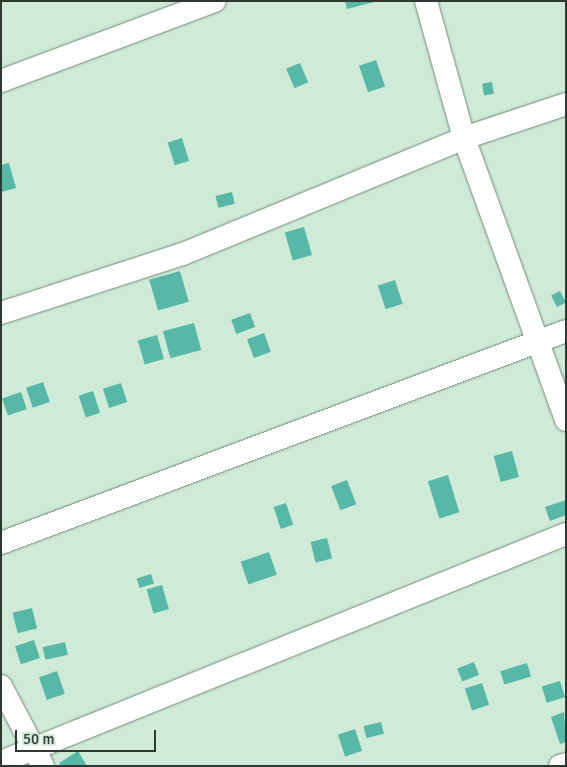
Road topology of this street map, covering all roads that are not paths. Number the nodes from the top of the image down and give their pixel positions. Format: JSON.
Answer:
{"nodes":[{"id":1,"x":215,"y":1,"type":"edge"},
{"id":2,"x":426,"y":1,"type":"edge"},
{"id":3,"x":1,"y":81,"type":"edge"},
{"id":4,"x":566,"y":104,"type":"edge"},
{"id":5,"x":464,"y":138,"type":"junction"},
{"id":6,"x":1,"y":313,"type":"edge"},
{"id":7,"x":566,"y":332,"type":"edge"},
{"id":8,"x":540,"y":343,"type":"junction"},
{"id":9,"x":566,"y":420,"type":"edge"},
{"id":10,"x":566,"y":534,"type":"edge"},
{"id":11,"x":1,"y":543,"type":"edge"},
{"id":12,"x":1,"y":686,"type":"edge"},
{"id":13,"x":38,"y":757,"type":"edge"},
{"id":14,"x":1,"y":762,"type":"edge"},
{"id":15,"x":566,"y":764,"type":"edge"},
{"id":16,"x":560,"y":766,"type":"edge"}],
"edges":[{"from":1,"to":3,"type":"street"},
{"from":2,"to":5,"type":"street"},
{"from":4,"to":5,"type":"street"},
{"from":5,"to":6,"type":"street"},
{"from":5,"to":8,"type":"street"},
{"from":7,"to":8,"type":"street"},
{"from":8,"to":9,"type":"street"},
{"from":8,"to":11,"type":"street"},
{"from":10,"to":13,"type":"street"},
{"from":12,"to":13,"type":"street"},
{"from":13,"to":14,"type":"street"},
{"from":15,"to":16,"type":"street"}]}
